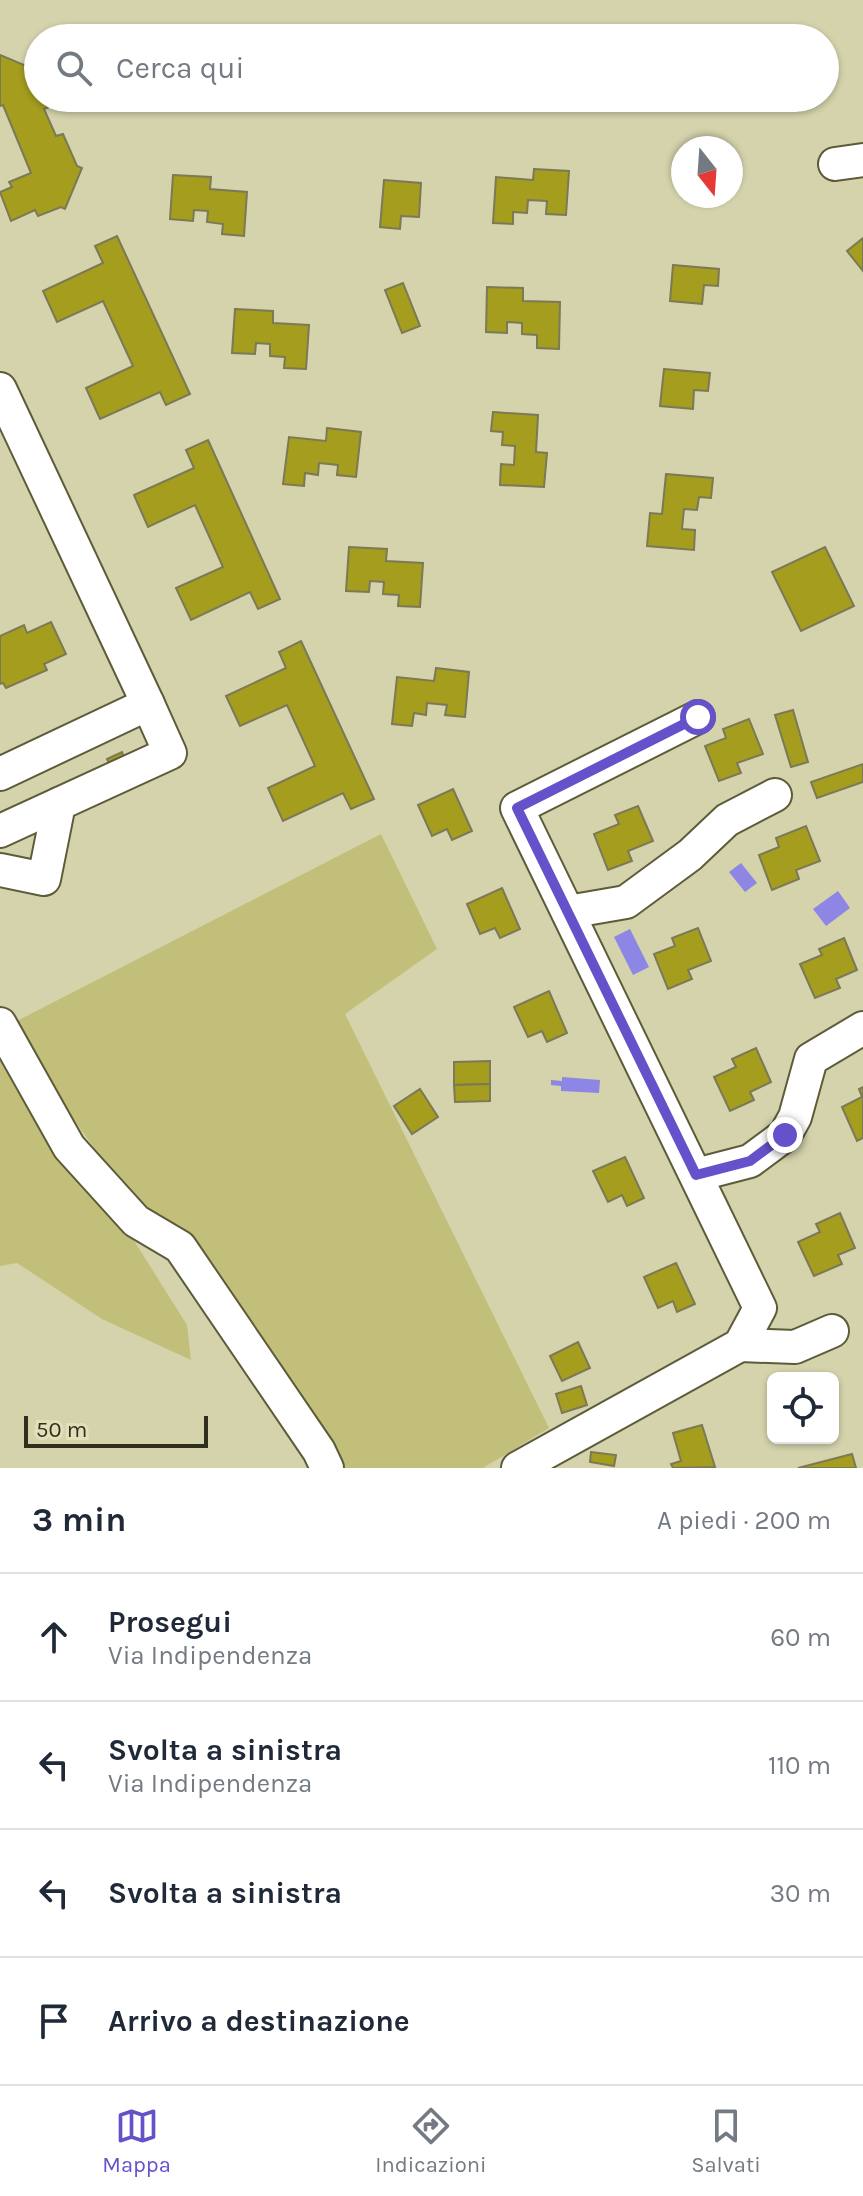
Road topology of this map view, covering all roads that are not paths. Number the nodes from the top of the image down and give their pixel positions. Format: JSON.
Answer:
{"nodes":[{"id":1,"x":0,"y":389,"type":"edge"},
{"id":2,"x":148,"y":704,"type":"junction"},
{"id":3,"x":698,"y":717,"type":"dead end"},
{"id":4,"x":0,"y":774,"type":"edge"},
{"id":5,"x":775,"y":795,"type":"dead end"},
{"id":6,"x":59,"y":804,"type":"junction"},
{"id":7,"x":0,"y":831,"type":"edge"},
{"id":8,"x":0,"y":870,"type":"edge"},
{"id":9,"x":568,"y":912,"type":"junction"},
{"id":10,"x":0,"y":1024,"type":"edge"},
{"id":11,"x":863,"y":1028,"type":"edge"},
{"id":12,"x":696,"y":1175,"type":"junction"},
{"id":13,"x":832,"y":1331,"type":"dead end"},
{"id":14,"x":740,"y":1345,"type":"junction"},
{"id":15,"x":327,"y":1468,"type":"edge"},
{"id":16,"x":518,"y":1468,"type":"edge"}],
"edges":[{"from":1,"to":2,"type":"street"},
{"from":2,"to":4,"type":"street"},
{"from":2,"to":6,"type":"street"},
{"from":3,"to":9,"type":"street"},
{"from":5,"to":9,"type":"street"},
{"from":6,"to":7,"type":"street"},
{"from":6,"to":8,"type":"street"},
{"from":9,"to":12,"type":"street"},
{"from":10,"to":15,"type":"street"},
{"from":11,"to":12,"type":"street"},
{"from":12,"to":14,"type":"street"},
{"from":13,"to":14,"type":"street"},
{"from":14,"to":16,"type":"street"}]}
